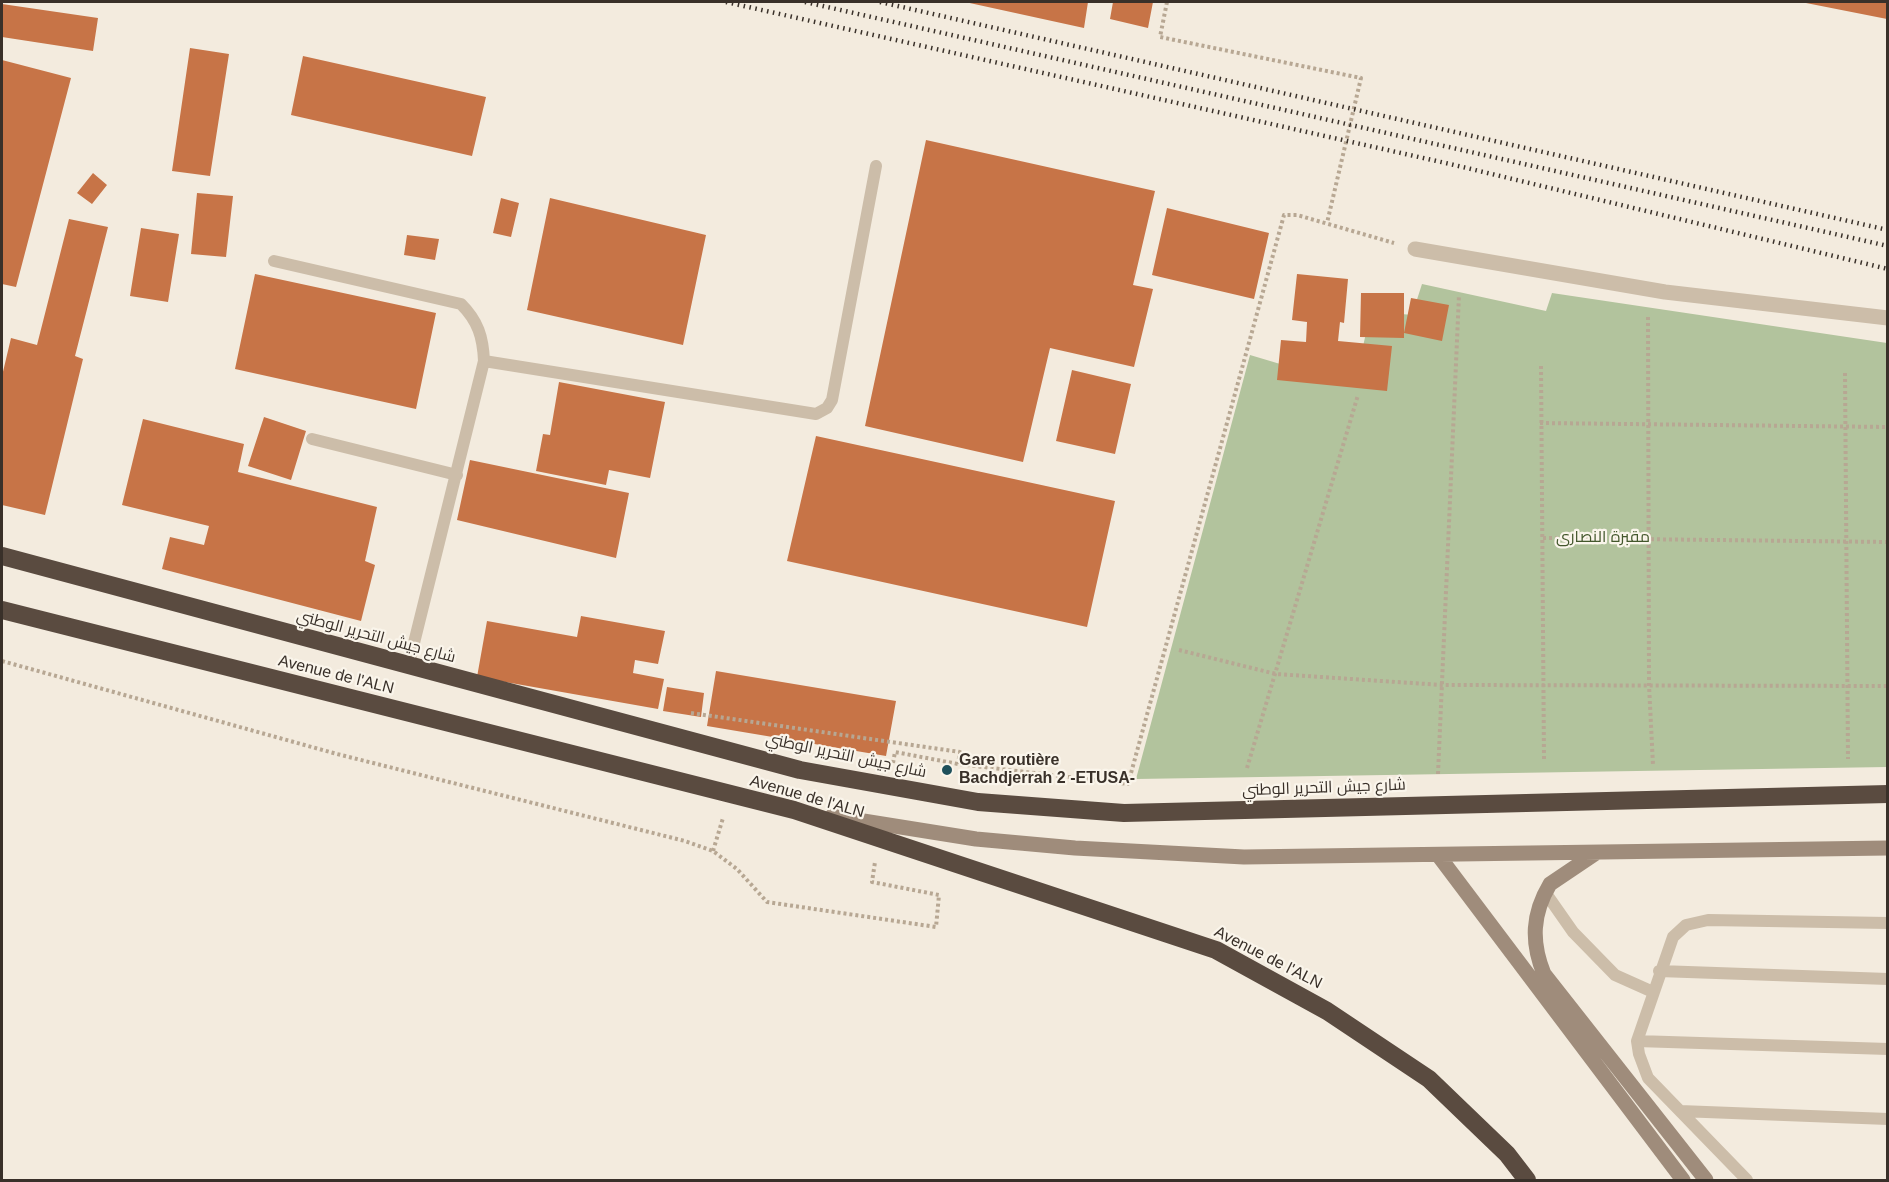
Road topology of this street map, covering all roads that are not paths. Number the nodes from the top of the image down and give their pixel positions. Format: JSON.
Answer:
{"nodes":[{"id":1,"x":876,"y":166,"type":"dead end"},
{"id":2,"x":1415,"y":249,"type":"road end"},
{"id":3,"x":274,"y":261,"type":"dead end"},
{"id":4,"x":1887,"y":318,"type":"edge"},
{"id":5,"x":484,"y":361,"type":"junction"},
{"id":6,"x":312,"y":439,"type":"dead end"},
{"id":7,"x":457,"y":475,"type":"junction"},
{"id":8,"x":2,"y":556,"type":"edge"},
{"id":9,"x":2,"y":610,"type":"edge"},
{"id":10,"x":408,"y":666,"type":"junction"},
{"id":11,"x":1887,"y":794,"type":"edge"},
{"id":12,"x":794,"y":810,"type":"junction"},
{"id":13,"x":1887,"y":848,"type":"edge"},
{"id":14,"x":1596,"y":853,"type":"junction"},
{"id":15,"x":1438,"y":855,"type":"junction"},
{"id":16,"x":1545,"y":892,"type":"junction"},
{"id":17,"x":1887,"y":924,"type":"edge"},
{"id":18,"x":1659,"y":971,"type":"junction"},
{"id":19,"x":1887,"y":980,"type":"edge"},
{"id":20,"x":1653,"y":992,"type":"junction"},
{"id":21,"x":1637,"y":1041,"type":"junction"},
{"id":22,"x":1887,"y":1049,"type":"edge"},
{"id":23,"x":1680,"y":1111,"type":"junction"},
{"id":24,"x":1887,"y":1119,"type":"edge"},
{"id":25,"x":1527,"y":1180,"type":"edge"},
{"id":26,"x":1683,"y":1180,"type":"edge"},
{"id":27,"x":1706,"y":1180,"type":"edge"},
{"id":28,"x":1747,"y":1180,"type":"edge"}],
"edges":[{"from":1,"to":5,"type":"lane"},
{"from":2,"to":4,"type":"street"},
{"from":3,"to":5,"type":"lane"},
{"from":5,"to":7,"type":"lane"},
{"from":6,"to":7,"type":"lane"},
{"from":7,"to":10,"type":"lane"},
{"from":8,"to":10,"type":"highway","name":"شارع جيش التحرير الوطني"},
{"from":9,"to":12,"type":"highway","name":"Avenue de l'ALN"},
{"from":10,"to":11,"type":"highway","name":"شارع جيش التحرير الوطني"},
{"from":12,"to":15,"type":"street"},
{"from":12,"to":25,"type":"highway","name":"Avenue de l'ALN"},
{"from":13,"to":14,"type":"street"},
{"from":14,"to":15,"type":"street"},
{"from":14,"to":16,"type":"street"},
{"from":15,"to":26,"type":"street"},
{"from":16,"to":20,"type":"lane"},
{"from":16,"to":27,"type":"street"},
{"from":17,"to":18,"type":"lane"},
{"from":18,"to":19,"type":"lane"},
{"from":18,"to":20,"type":"lane"},
{"from":20,"to":21,"type":"lane"},
{"from":21,"to":22,"type":"lane"},
{"from":21,"to":23,"type":"lane"},
{"from":23,"to":24,"type":"lane"},
{"from":23,"to":28,"type":"lane"}]}
